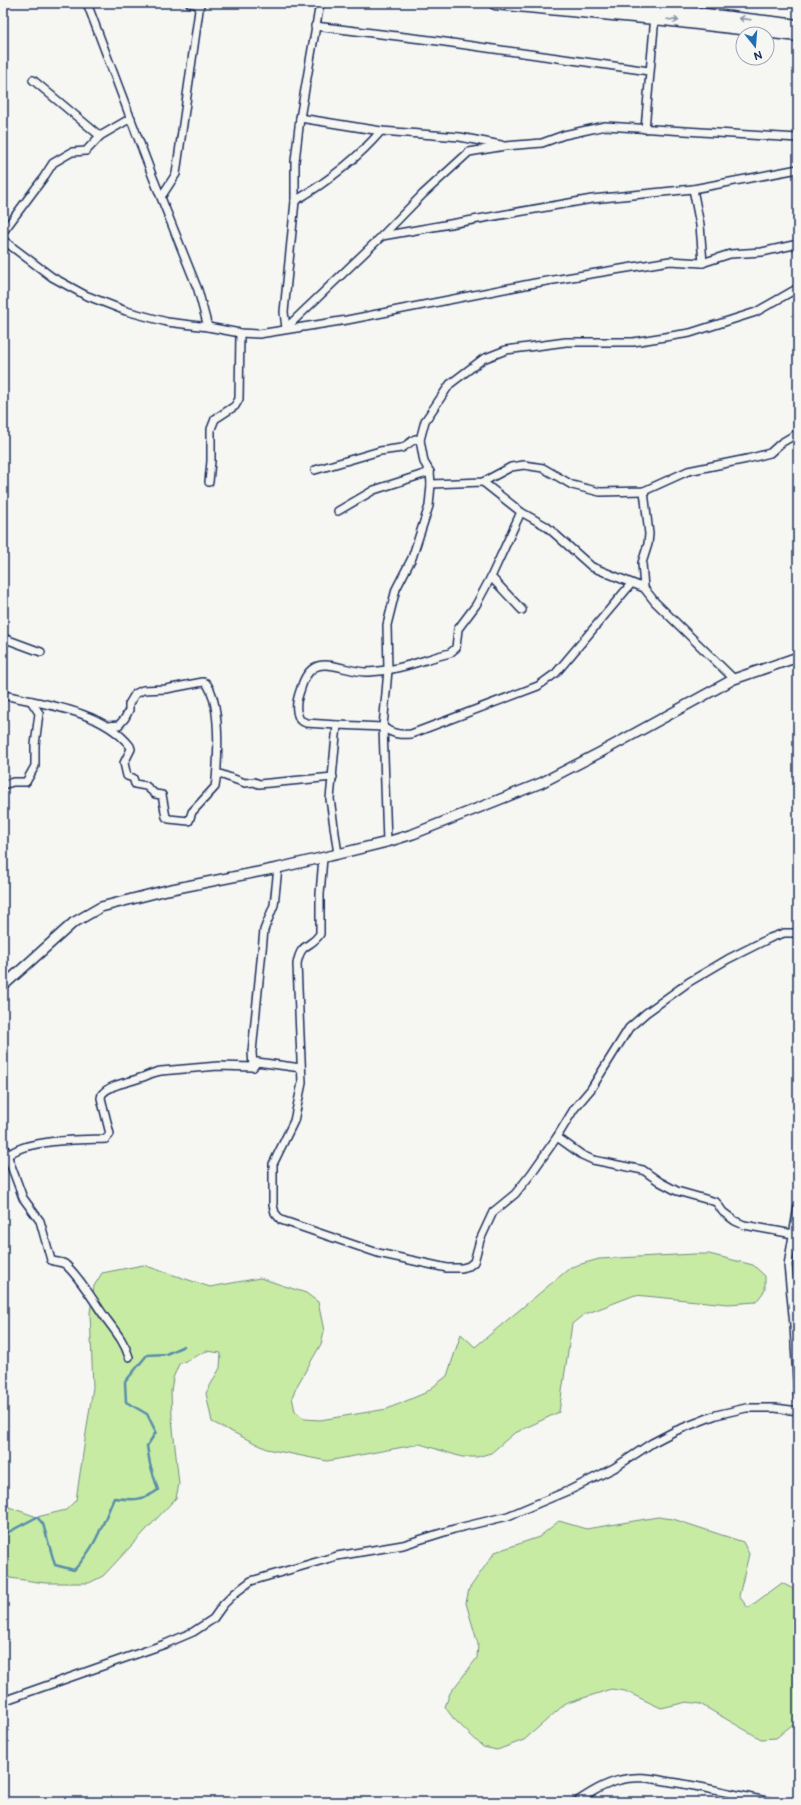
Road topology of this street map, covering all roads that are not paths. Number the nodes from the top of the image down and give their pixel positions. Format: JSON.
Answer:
{"nodes":[{"id":1,"x":87,"y":3,"type":"edge"},
{"id":2,"x":189,"y":3,"type":"edge"},
{"id":3,"x":320,"y":3,"type":"edge"},
{"id":4,"x":495,"y":3,"type":"edge"},
{"id":5,"x":604,"y":3,"type":"edge"},
{"id":6,"x":200,"y":4,"type":"edge"},
{"id":7,"x":512,"y":4,"type":"edge"},
{"id":8,"x":655,"y":13,"type":"junction"},
{"id":9,"x":315,"y":26,"type":"junction"},
{"id":10,"x":798,"y":26,"type":"edge"},
{"id":11,"x":798,"y":35,"type":"edge"},
{"id":12,"x":649,"y":71,"type":"junction"},
{"id":13,"x":33,"y":80,"type":"dead end"},
{"id":14,"x":131,"y":118,"type":"junction"},
{"id":15,"x":300,"y":118,"type":"junction"},
{"id":16,"x":645,"y":129,"type":"junction"},
{"id":17,"x":381,"y":131,"type":"junction"},
{"id":18,"x":100,"y":136,"type":"junction"},
{"id":19,"x":798,"y":138,"type":"edge"},
{"id":20,"x":505,"y":146,"type":"junction"},
{"id":21,"x":798,"y":169,"type":"edge"},
{"id":22,"x":693,"y":189,"type":"junction"},
{"id":23,"x":161,"y":196,"type":"junction"},
{"id":24,"x":295,"y":201,"type":"junction"},
{"id":25,"x":3,"y":232,"type":"edge"},
{"id":26,"x":382,"y":236,"type":"junction"},
{"id":27,"x":3,"y":240,"type":"edge"},
{"id":28,"x":798,"y":244,"type":"edge"},
{"id":29,"x":703,"y":263,"type":"junction"},
{"id":30,"x":798,"y":288,"type":"edge"},
{"id":31,"x":208,"y":327,"type":"junction"},
{"id":32,"x":286,"y":328,"type":"junction"},
{"id":33,"x":240,"y":333,"type":"junction"},
{"id":34,"x":798,"y":433,"type":"edge"},
{"id":35,"x":420,"y":440,"type":"junction"},
{"id":36,"x":315,"y":470,"type":"dead end"},
{"id":37,"x":430,"y":472,"type":"junction"},
{"id":38,"x":209,"y":482,"type":"dead end"},
{"id":39,"x":483,"y":482,"type":"junction"},
{"id":40,"x":431,"y":484,"type":"junction"},
{"id":41,"x":644,"y":491,"type":"junction"},
{"id":42,"x":338,"y":511,"type":"dead end"},
{"id":43,"x":521,"y":512,"type":"junction"},
{"id":44,"x":491,"y":577,"type":"junction"},
{"id":45,"x":630,"y":584,"type":"junction"},
{"id":46,"x":644,"y":588,"type":"junction"},
{"id":47,"x":522,"y":610,"type":"dead end"},
{"id":48,"x":3,"y":638,"type":"edge"},
{"id":49,"x":41,"y":652,"type":"dead end"},
{"id":50,"x":798,"y":657,"type":"edge"},
{"id":51,"x":388,"y":670,"type":"junction"},
{"id":52,"x":734,"y":679,"type":"junction"},
{"id":53,"x":3,"y":695,"type":"edge"},
{"id":54,"x":31,"y":701,"type":"junction"},
{"id":55,"x":337,"y":725,"type":"junction"},
{"id":56,"x":107,"y":726,"type":"junction"},
{"id":57,"x":383,"y":727,"type":"junction"},
{"id":58,"x":217,"y":773,"type":"junction"},
{"id":59,"x":333,"y":777,"type":"junction"},
{"id":60,"x":3,"y":785,"type":"edge"},
{"id":61,"x":387,"y":842,"type":"junction"},
{"id":62,"x":338,"y":854,"type":"junction"},
{"id":63,"x":323,"y":858,"type":"junction"},
{"id":64,"x":278,"y":868,"type":"junction"},
{"id":65,"x":798,"y":933,"type":"edge"},
{"id":66,"x":3,"y":986,"type":"edge"},
{"id":67,"x":253,"y":1067,"type":"junction"},
{"id":68,"x":301,"y":1068,"type":"junction"},
{"id":69,"x":557,"y":1137,"type":"junction"},
{"id":70,"x":3,"y":1144,"type":"edge"},
{"id":71,"x":8,"y":1156,"type":"junction"},
{"id":72,"x":798,"y":1206,"type":"edge"},
{"id":73,"x":793,"y":1234,"type":"junction"},
{"id":74,"x":129,"y":1357,"type":"dead end"},
{"id":75,"x":798,"y":1399,"type":"edge"},
{"id":76,"x":798,"y":1411,"type":"edge"},
{"id":77,"x":3,"y":1701,"type":"edge"},
{"id":78,"x":576,"y":1802,"type":"edge"},
{"id":79,"x":774,"y":1802,"type":"edge"}],
"edges":[{"from":1,"to":14,"type":"street"},
{"from":2,"to":6,"type":"street"},
{"from":3,"to":9,"type":"street"},
{"from":4,"to":7,"type":"highway"},
{"from":5,"to":8,"type":"highway"},
{"from":6,"to":23,"type":"street"},
{"from":7,"to":8,"type":"highway"},
{"from":10,"to":8,"type":"highway","one_way":true},
{"from":8,"to":11,"type":"highway","one_way":true},
{"from":8,"to":12,"type":"street"},
{"from":9,"to":12,"type":"street"},
{"from":9,"to":15,"type":"street"},
{"from":12,"to":16,"type":"street"},
{"from":13,"to":18,"type":"street"},
{"from":14,"to":18,"type":"street"},
{"from":14,"to":23,"type":"street"},
{"from":15,"to":17,"type":"street"},
{"from":15,"to":24,"type":"street"},
{"from":16,"to":19,"type":"street"},
{"from":16,"to":20,"type":"street"},
{"from":17,"to":20,"type":"street"},
{"from":17,"to":24,"type":"street"},
{"from":18,"to":25,"type":"street"},
{"from":20,"to":26,"type":"street"},
{"from":21,"to":22,"type":"street"},
{"from":22,"to":26,"type":"street"},
{"from":22,"to":29,"type":"street"},
{"from":23,"to":31,"type":"street"},
{"from":24,"to":32,"type":"street"},
{"from":26,"to":32,"type":"street"},
{"from":27,"to":31,"type":"street"},
{"from":28,"to":29,"type":"street"},
{"from":29,"to":32,"type":"street"},
{"from":30,"to":35,"type":"street"},
{"from":31,"to":33,"type":"street"},
{"from":32,"to":33,"type":"street"},
{"from":33,"to":38,"type":"street"},
{"from":34,"to":41,"type":"street"},
{"from":35,"to":36,"type":"street"},
{"from":35,"to":37,"type":"street"},
{"from":37,"to":40,"type":"street"},
{"from":37,"to":42,"type":"street"},
{"from":39,"to":40,"type":"street"},
{"from":39,"to":41,"type":"street"},
{"from":39,"to":43,"type":"street"},
{"from":40,"to":51,"type":"street"},
{"from":41,"to":46,"type":"street"},
{"from":43,"to":44,"type":"street"},
{"from":43,"to":45,"type":"street"},
{"from":44,"to":47,"type":"street"},
{"from":44,"to":51,"type":"street"},
{"from":45,"to":46,"type":"street"},
{"from":45,"to":57,"type":"street"},
{"from":46,"to":52,"type":"street"},
{"from":48,"to":49,"type":"street"},
{"from":50,"to":52,"type":"street"},
{"from":51,"to":55,"type":"street"},
{"from":51,"to":57,"type":"street"},
{"from":52,"to":61,"type":"street"},
{"from":53,"to":54,"type":"street"},
{"from":54,"to":56,"type":"street"},
{"from":54,"to":60,"type":"street"},
{"from":55,"to":57,"type":"street"},
{"from":55,"to":59,"type":"street"},
{"from":56,"to":58,"type":"street"},
{"from":56,"to":58,"type":"street"},
{"from":57,"to":61,"type":"street"},
{"from":58,"to":59,"type":"street"},
{"from":59,"to":62,"type":"street"},
{"from":61,"to":62,"type":"street"},
{"from":62,"to":63,"type":"street"},
{"from":63,"to":64,"type":"street"},
{"from":63,"to":68,"type":"street"},
{"from":64,"to":66,"type":"street"},
{"from":64,"to":67,"type":"street"},
{"from":65,"to":69,"type":"street"},
{"from":67,"to":68,"type":"street"},
{"from":67,"to":71,"type":"street"},
{"from":68,"to":69,"type":"street"},
{"from":69,"to":73,"type":"street"},
{"from":70,"to":71,"type":"street"},
{"from":71,"to":74,"type":"street"},
{"from":72,"to":73,"type":"street"},
{"from":73,"to":75,"type":"street"},
{"from":76,"to":77,"type":"street"},
{"from":78,"to":79,"type":"street"}]}
